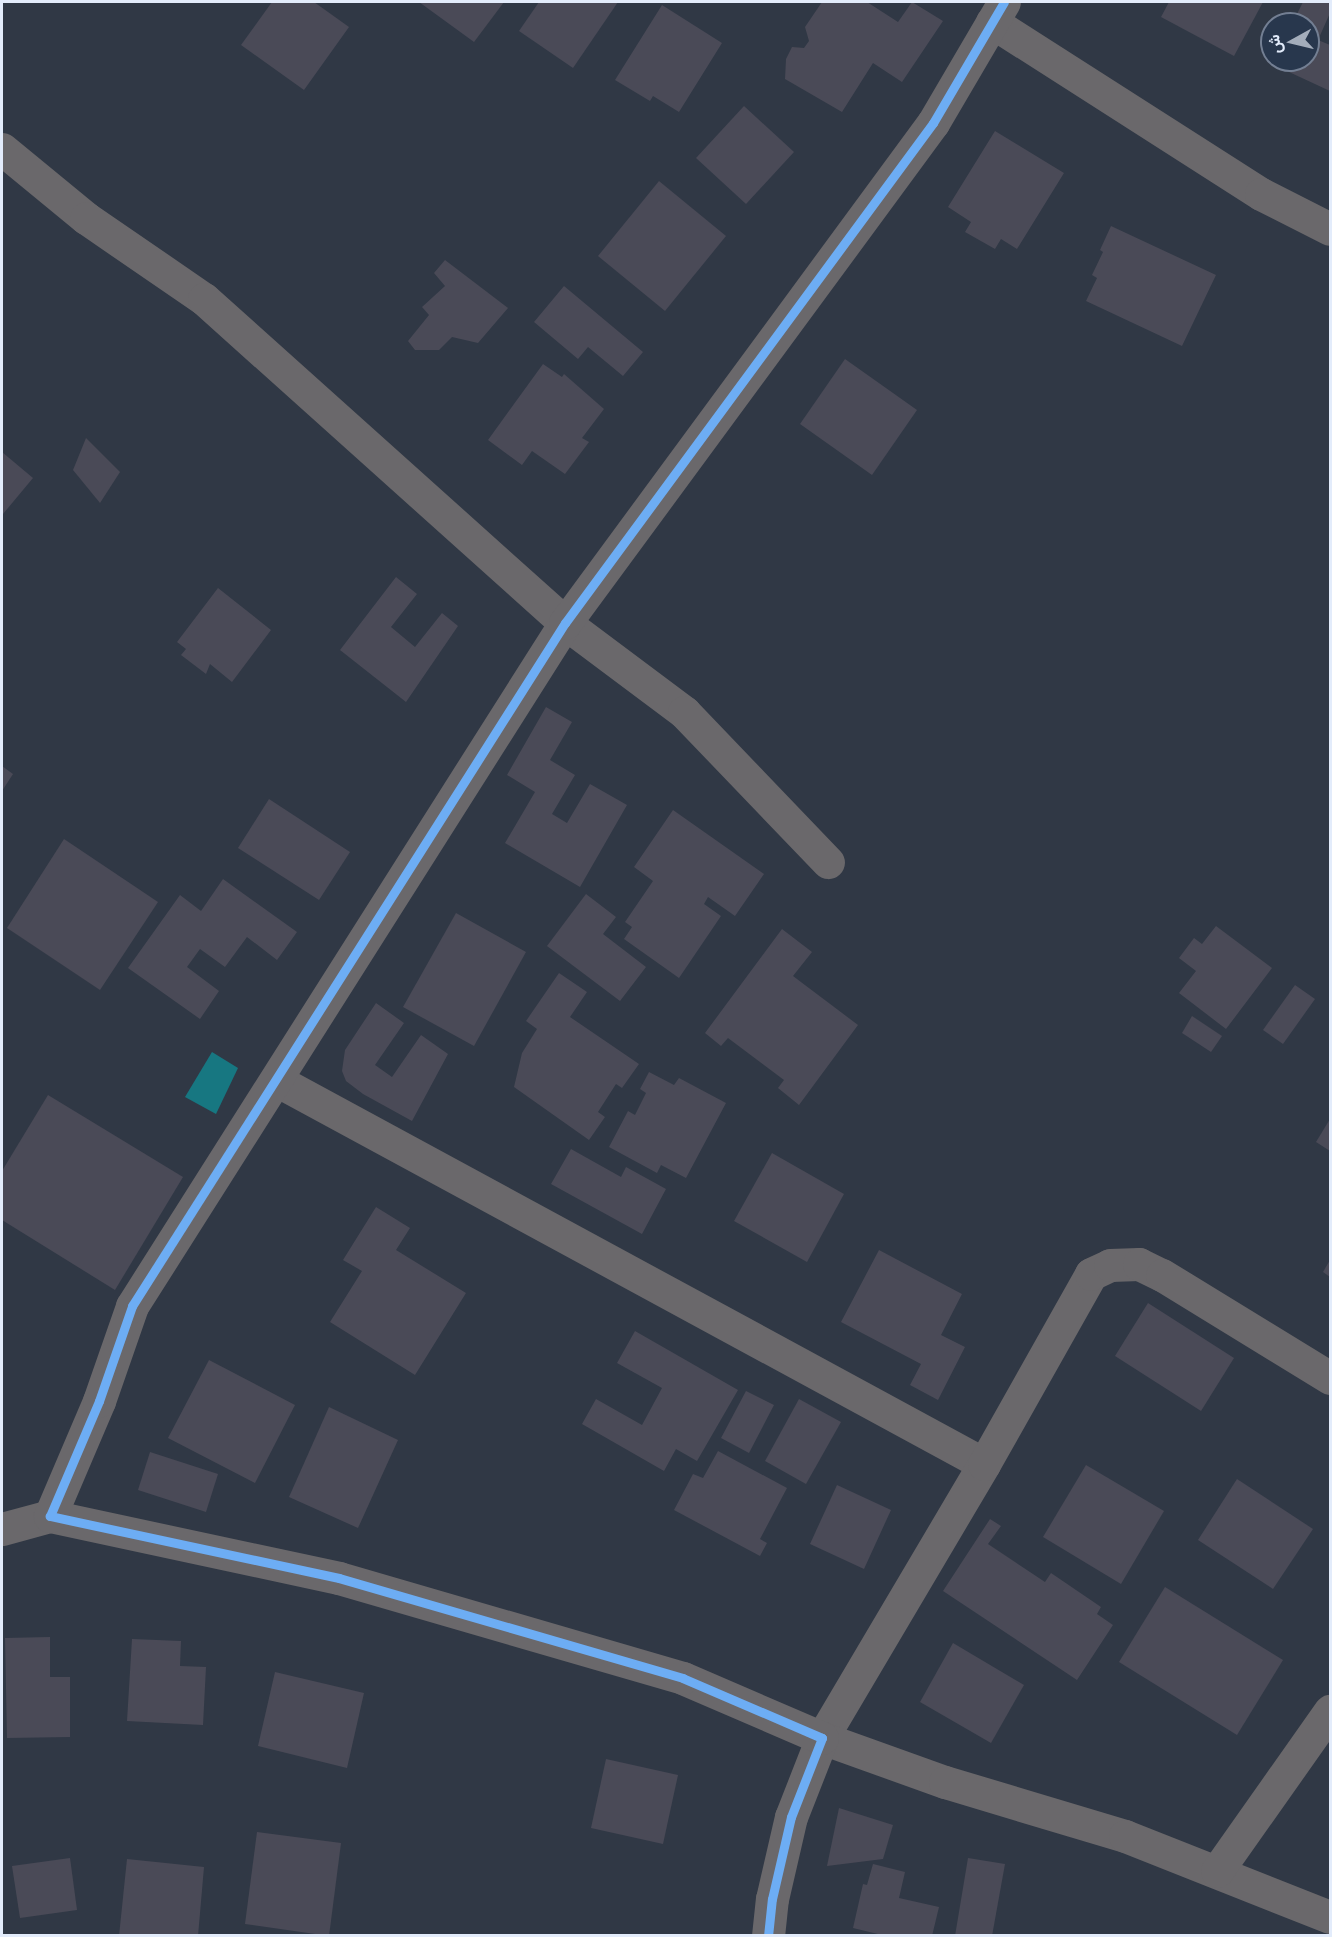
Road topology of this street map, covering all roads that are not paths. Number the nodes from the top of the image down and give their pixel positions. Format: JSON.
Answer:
{"nodes":[{"id":1,"x":998,"y":12,"type":"edge"},
{"id":2,"x":2,"y":149,"type":"edge"},
{"id":3,"x":1330,"y":229,"type":"edge"},
{"id":4,"x":565,"y":623,"type":"junction"},
{"id":5,"x":828,"y":862,"type":"dead end"},
{"id":6,"x":278,"y":1081,"type":"junction"},
{"id":7,"x":1330,"y":1378,"type":"edge"},
{"id":8,"x":984,"y":1464,"type":"junction"},
{"id":9,"x":50,"y":1516,"type":"junction"},
{"id":10,"x":2,"y":1529,"type":"edge"},
{"id":11,"x":1330,"y":1711,"type":"edge"},
{"id":12,"x":822,"y":1738,"type":"junction"},
{"id":13,"x":1217,"y":1871,"type":"junction"},
{"id":14,"x":1330,"y":1917,"type":"edge"},
{"id":15,"x":768,"y":1935,"type":"edge"}],
"edges":[{"from":1,"to":3,"type":"street"},
{"from":1,"to":4,"type":"street"},
{"from":2,"to":4,"type":"street"},
{"from":4,"to":5,"type":"street"},
{"from":4,"to":6,"type":"street"},
{"from":6,"to":8,"type":"street"},
{"from":6,"to":9,"type":"street"},
{"from":7,"to":8,"type":"street"},
{"from":8,"to":12,"type":"street"},
{"from":9,"to":10,"type":"street"},
{"from":9,"to":12,"type":"street"},
{"from":11,"to":13,"type":"street"},
{"from":12,"to":13,"type":"street"},
{"from":12,"to":15,"type":"street"},
{"from":13,"to":14,"type":"street"}]}
